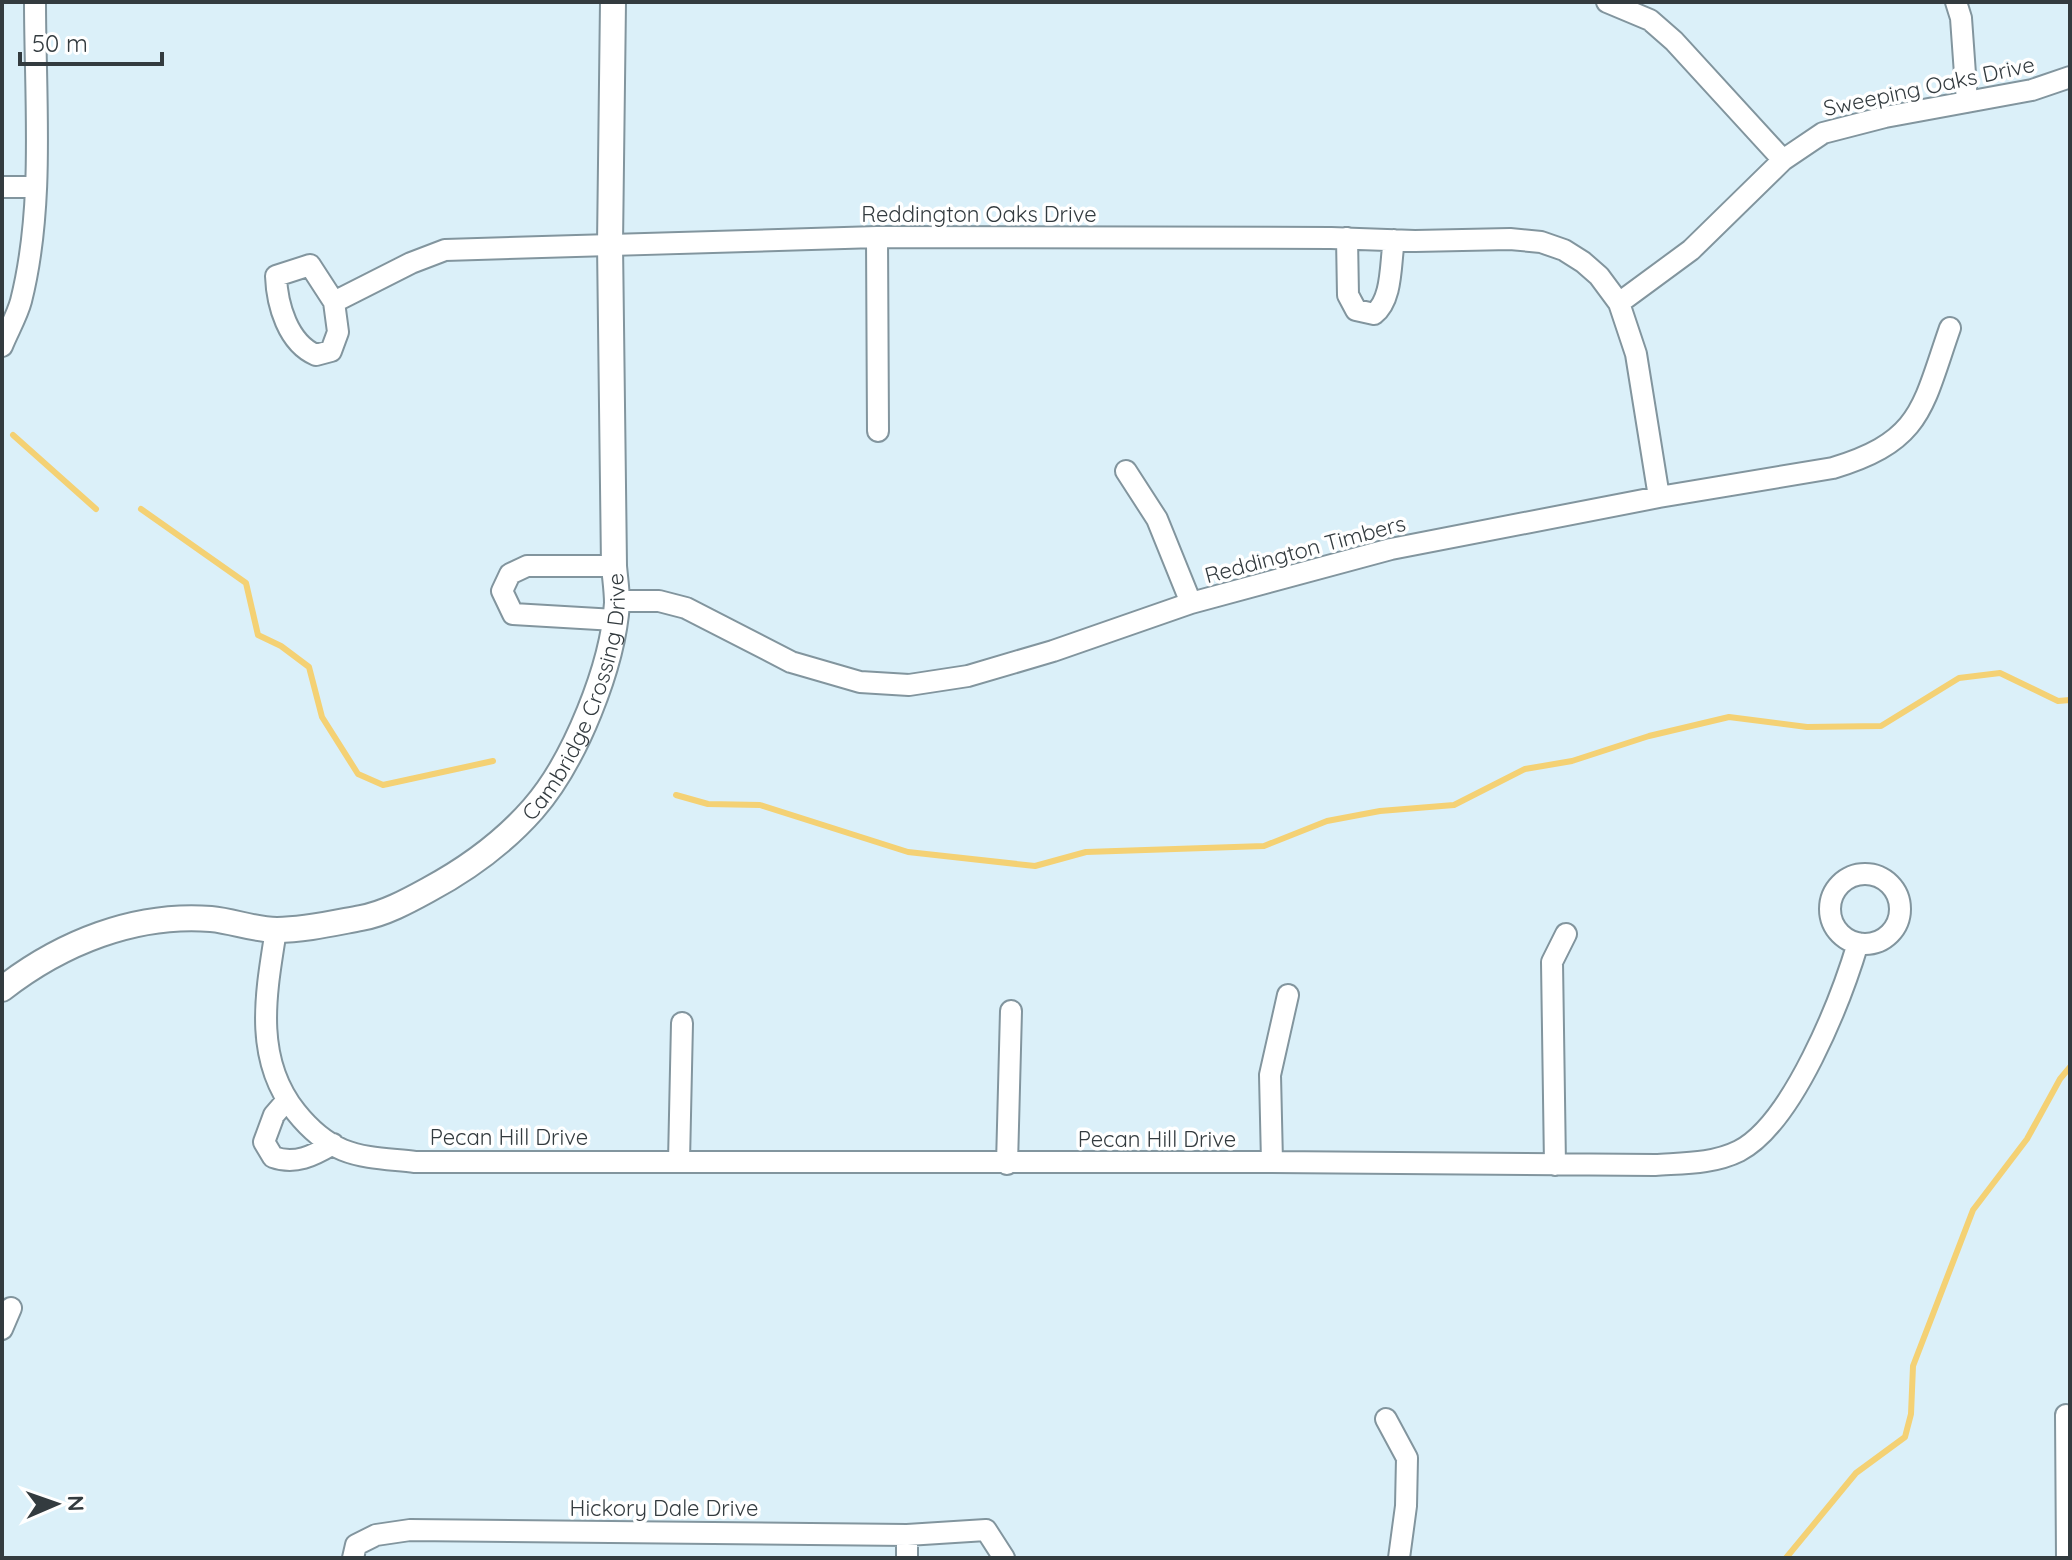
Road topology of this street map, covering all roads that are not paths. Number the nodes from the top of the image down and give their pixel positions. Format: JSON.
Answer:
{"nodes":[{"id":1,"x":35,"y":2,"type":"edge"},
{"id":2,"x":613,"y":2,"type":"edge"},
{"id":3,"x":1607,"y":2,"type":"edge"},
{"id":4,"x":1956,"y":2,"type":"edge"},
{"id":5,"x":2070,"y":77,"type":"edge"},
{"id":6,"x":1967,"y":102,"type":"junction"},
{"id":7,"x":1783,"y":160,"type":"junction"},
{"id":8,"x":2,"y":187,"type":"edge"},
{"id":9,"x":35,"y":187,"type":"junction"},
{"id":10,"x":877,"y":237,"type":"junction"},
{"id":11,"x":1347,"y":238,"type":"junction"},
{"id":12,"x":1394,"y":240,"type":"junction"},
{"id":13,"x":610,"y":244,"type":"junction"},
{"id":14,"x":334,"y":302,"type":"dead end"},
{"id":15,"x":1619,"y":303,"type":"junction"},
{"id":16,"x":1950,"y":328,"type":"dead end"},
{"id":17,"x":2,"y":346,"type":"edge"},
{"id":18,"x":878,"y":431,"type":"dead end"},
{"id":19,"x":1126,"y":471,"type":"dead end"},
{"id":20,"x":1659,"y":497,"type":"junction"},
{"id":21,"x":614,"y":566,"type":"junction"},
{"id":22,"x":1191,"y":603,"type":"junction"},
{"id":23,"x":616,"y":610,"type":"junction"},
{"id":24,"x":276,"y":930,"type":"junction"},
{"id":25,"x":1566,"y":934,"type":"dead end"},
{"id":26,"x":1858,"y":943,"type":"dead end"},
{"id":27,"x":2,"y":989,"type":"edge"},
{"id":28,"x":1288,"y":995,"type":"dead end"},
{"id":29,"x":1011,"y":1011,"type":"dead end"},
{"id":30,"x":682,"y":1023,"type":"dead end"},
{"id":31,"x":287,"y":1100,"type":"junction"},
{"id":32,"x":333,"y":1144,"type":"junction"},
{"id":33,"x":679,"y":1161,"type":"junction"},
{"id":34,"x":1272,"y":1162,"type":"junction"},
{"id":35,"x":1007,"y":1164,"type":"junction"},
{"id":36,"x":1555,"y":1165,"type":"junction"},
{"id":37,"x":11,"y":1308,"type":"dead end"},
{"id":38,"x":2,"y":1329,"type":"edge"},
{"id":39,"x":2066,"y":1415,"type":"dead end"},
{"id":40,"x":1386,"y":1419,"type":"dead end"},
{"id":41,"x":907,"y":1535,"type":"junction"},
{"id":42,"x":353,"y":1558,"type":"edge"},
{"id":43,"x":907,"y":1558,"type":"edge"},
{"id":44,"x":1004,"y":1558,"type":"edge"},
{"id":45,"x":1399,"y":1558,"type":"edge"},
{"id":46,"x":2067,"y":1558,"type":"edge"}],
"edges":[{"from":1,"to":9,"type":"street"},
{"from":2,"to":13,"type":"street","name":"Cambridge Crossing Drive"},
{"from":3,"to":7,"type":"street"},
{"from":4,"to":6,"type":"street"},
{"from":5,"to":6,"type":"street","name":"Sweeping Oaks Drive"},
{"from":6,"to":7,"type":"street","name":"Sweeping Oaks Drive"},
{"from":7,"to":15,"type":"street","name":"Sweeping Oaks Drive"},
{"from":8,"to":9,"type":"street"},
{"from":9,"to":17,"type":"street"},
{"from":10,"to":11,"type":"street","name":"Reddington Oaks Drive"},
{"from":10,"to":13,"type":"street","name":"Reddington Oaks Drive"},
{"from":10,"to":18,"type":"street"},
{"from":11,"to":12,"type":"street","name":"Reddington Oaks Drive"},
{"from":11,"to":12,"type":"street"},
{"from":12,"to":15,"type":"street","name":"Reddington Oaks Drive"},
{"from":13,"to":14,"type":"street","name":"Reddington Oaks Drive"},
{"from":13,"to":21,"type":"street","name":"Cambridge Crossing Drive"},
{"from":15,"to":20,"type":"street","name":"Reddington Oaks Drive"},
{"from":16,"to":20,"type":"street","name":"Reddington Timbers"},
{"from":19,"to":22,"type":"street"},
{"from":20,"to":22,"type":"street","name":"Reddington Timbers"},
{"from":21,"to":23,"type":"street","name":"Cambridge Crossing Drive"},
{"from":21,"to":23,"type":"street","name":"Reddington Timbers"},
{"from":22,"to":23,"type":"street","name":"Reddington Timbers"},
{"from":23,"to":24,"type":"street","name":"Cambridge Crossing Drive"},
{"from":24,"to":27,"type":"street","name":"Cambridge Crossing Drive"},
{"from":24,"to":31,"type":"street","name":"Pecan Hill Drive"},
{"from":25,"to":36,"type":"street"},
{"from":26,"to":36,"type":"street","name":"Pecan Hill Drive"},
{"from":28,"to":34,"type":"street"},
{"from":29,"to":35,"type":"street"},
{"from":30,"to":33,"type":"street"},
{"from":31,"to":32,"type":"street","name":"Pecan Hill Drive"},
{"from":31,"to":32,"type":"street"},
{"from":32,"to":33,"type":"street","name":"Pecan Hill Drive"},
{"from":33,"to":35,"type":"street","name":"Pecan Hill Drive"},
{"from":34,"to":35,"type":"street","name":"Pecan Hill Drive"},
{"from":34,"to":36,"type":"street","name":"Pecan Hill Drive"},
{"from":37,"to":38,"type":"street"},
{"from":39,"to":46,"type":"street"},
{"from":40,"to":45,"type":"street"},
{"from":41,"to":42,"type":"street","name":"Hickory Dale Drive"},
{"from":41,"to":43,"type":"street"},
{"from":41,"to":44,"type":"street","name":"Hickory Dale Drive"}]}
